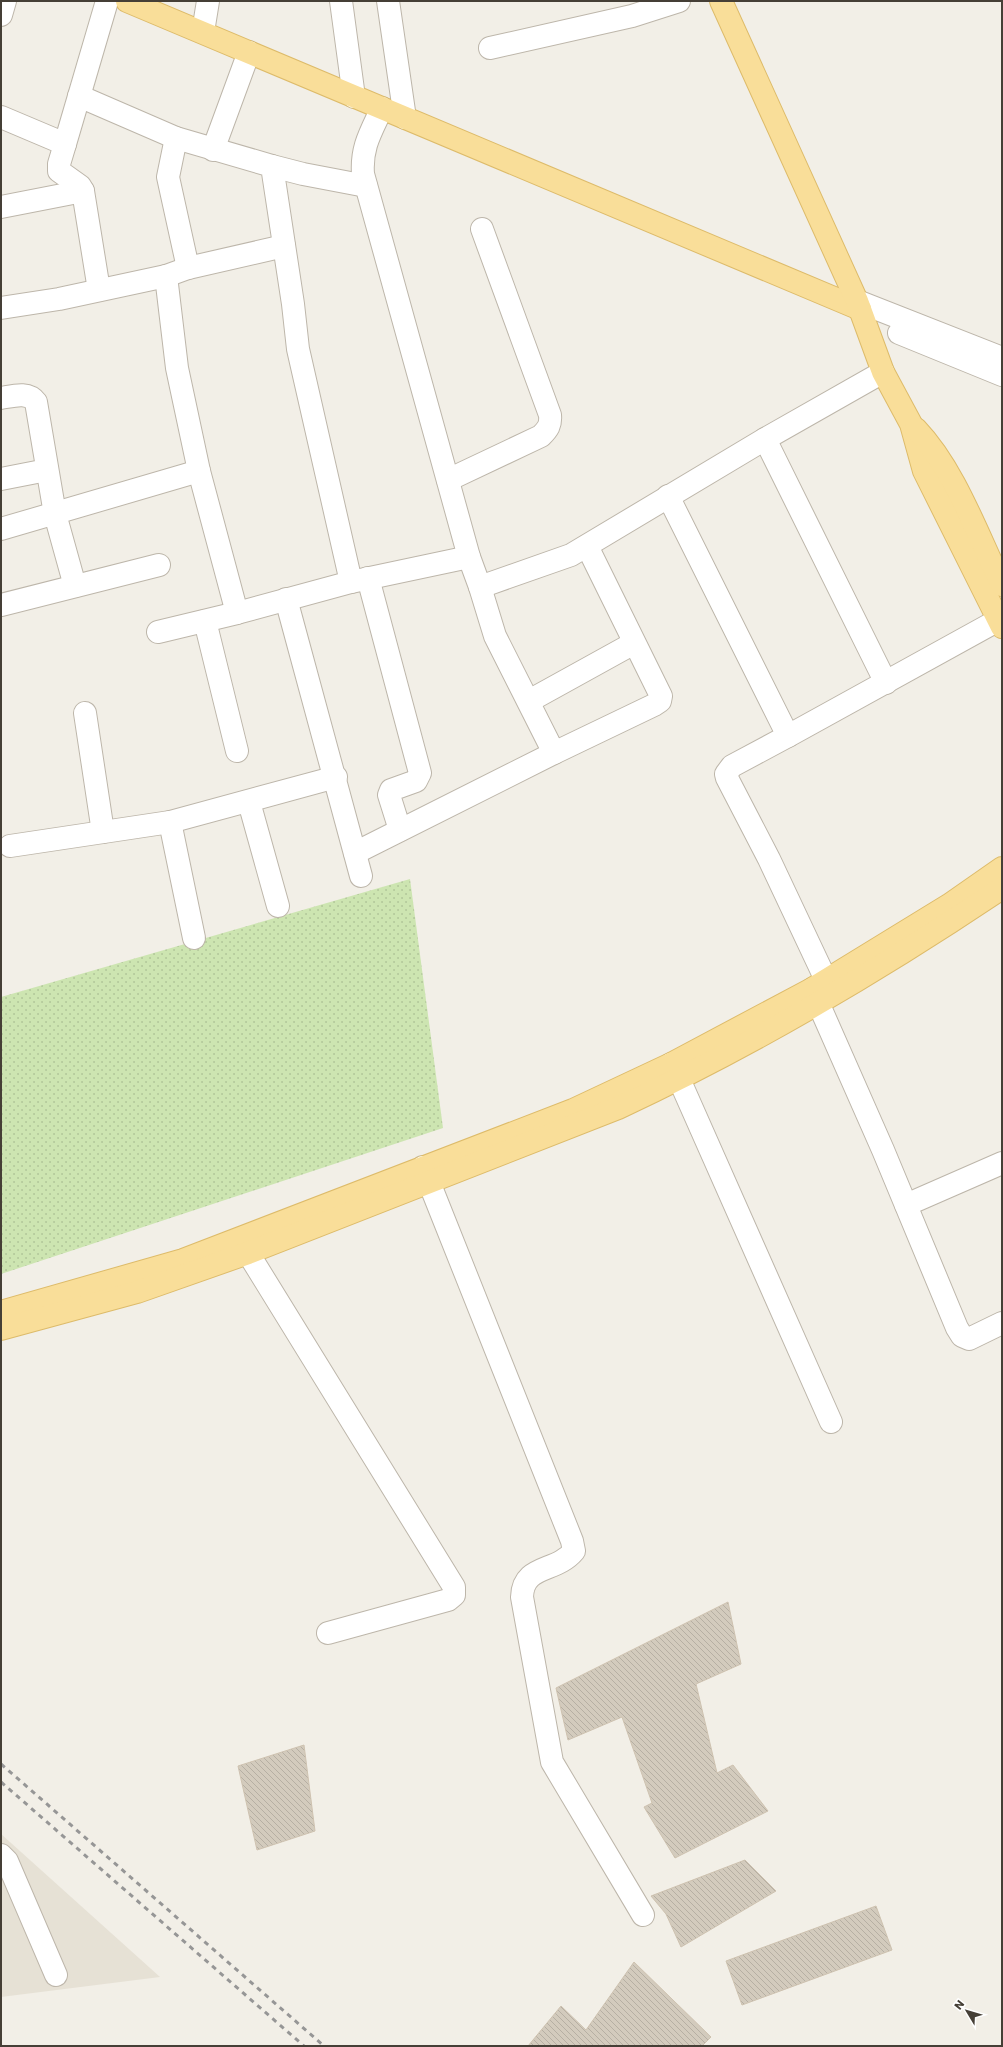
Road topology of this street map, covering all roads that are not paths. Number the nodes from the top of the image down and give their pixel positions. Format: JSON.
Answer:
{"nodes":[{"id":1,"x":5,"y":1,"type":"edge"},
{"id":2,"x":107,"y":1,"type":"edge"},
{"id":3,"x":127,"y":1,"type":"edge"},
{"id":4,"x":208,"y":1,"type":"edge"},
{"id":5,"x":341,"y":1,"type":"edge"},
{"id":6,"x":388,"y":1,"type":"edge"},
{"id":7,"x":679,"y":1,"type":"edge"},
{"id":8,"x":721,"y":1,"type":"edge"},
{"id":9,"x":1,"y":15,"type":"edge"},
{"id":10,"x":203,"y":32,"type":"junction"},
{"id":11,"x":490,"y":48,"type":"dead end"},
{"id":12,"x":249,"y":52,"type":"junction"},
{"id":13,"x":79,"y":96,"type":"junction"},
{"id":14,"x":354,"y":97,"type":"junction"},
{"id":15,"x":382,"y":108,"type":"junction"},
{"id":16,"x":1,"y":117,"type":"edge"},
{"id":17,"x":405,"y":118,"type":"junction"},
{"id":18,"x":176,"y":138,"type":"junction"},
{"id":19,"x":66,"y":144,"type":"junction"},
{"id":20,"x":214,"y":150,"type":"junction"},
{"id":21,"x":272,"y":166,"type":"junction"},
{"id":22,"x":366,"y":186,"type":"junction"},
{"id":23,"x":83,"y":191,"type":"junction"},
{"id":24,"x":1,"y":207,"type":"edge"},
{"id":25,"x":482,"y":229,"type":"dead end"},
{"id":26,"x":284,"y":246,"type":"junction"},
{"id":27,"x":188,"y":268,"type":"junction"},
{"id":28,"x":166,"y":276,"type":"junction"},
{"id":29,"x":99,"y":290,"type":"junction"},
{"id":30,"x":1,"y":308,"type":"edge"},
{"id":31,"x":860,"y":310,"type":"junction"},
{"id":32,"x":1002,"y":358,"type":"edge"},
{"id":33,"x":884,"y":372,"type":"junction"},
{"id":34,"x":1002,"y":375,"type":"edge"},
{"id":35,"x":1,"y":398,"type":"edge"},
{"id":36,"x":911,"y":424,"type":"junction"},
{"id":37,"x":765,"y":439,"type":"junction"},
{"id":38,"x":47,"y":470,"type":"junction"},
{"id":39,"x":199,"y":471,"type":"junction"},
{"id":40,"x":1,"y":479,"type":"edge"},
{"id":41,"x":448,"y":480,"type":"junction"},
{"id":42,"x":668,"y":496,"type":"junction"},
{"id":43,"x":55,"y":514,"type":"junction"},
{"id":44,"x":1,"y":529,"type":"edge"},
{"id":45,"x":587,"y":546,"type":"junction"},
{"id":46,"x":469,"y":557,"type":"junction"},
{"id":47,"x":159,"y":565,"type":"dead end"},
{"id":48,"x":359,"y":580,"type":"junction"},
{"id":49,"x":1002,"y":585,"type":"edge"},
{"id":50,"x":76,"y":586,"type":"junction"},
{"id":51,"x":480,"y":587,"type":"junction"},
{"id":52,"x":286,"y":599,"type":"junction"},
{"id":53,"x":1,"y":605,"type":"edge"},
{"id":54,"x":237,"y":613,"type":"junction"},
{"id":55,"x":205,"y":621,"type":"junction"},
{"id":56,"x":1001,"y":622,"type":"edge"},
{"id":57,"x":158,"y":632,"type":"dead end"},
{"id":58,"x":634,"y":643,"type":"junction"},
{"id":59,"x":886,"y":683,"type":"junction"},
{"id":60,"x":529,"y":701,"type":"junction"},
{"id":61,"x":85,"y":713,"type":"dead end"},
{"id":62,"x":788,"y":736,"type":"junction"},
{"id":63,"x":237,"y":751,"type":"dead end"},
{"id":64,"x":554,"y":753,"type":"junction"},
{"id":65,"x":336,"y":777,"type":"junction"},
{"id":66,"x":249,"y":802,"type":"junction"},
{"id":67,"x":170,"y":822,"type":"junction"},
{"id":68,"x":400,"y":830,"type":"junction"},
{"id":69,"x":103,"y":832,"type":"junction"},
{"id":70,"x":10,"y":846,"type":"dead end"},
{"id":71,"x":355,"y":853,"type":"junction"},
{"id":72,"x":1002,"y":868,"type":"edge"},
{"id":73,"x":361,"y":876,"type":"dead end"},
{"id":74,"x":1002,"y":888,"type":"edge"},
{"id":75,"x":278,"y":906,"type":"dead end"},
{"id":76,"x":194,"y":938,"type":"dead end"},
{"id":77,"x":819,"y":991,"type":"junction"},
{"id":78,"x":675,"y":1072,"type":"junction"},
{"id":79,"x":1002,"y":1163,"type":"edge"},
{"id":80,"x":426,"y":1175,"type":"junction"},
{"id":81,"x":906,"y":1205,"type":"junction"},
{"id":82,"x":247,"y":1245,"type":"junction"},
{"id":83,"x":1,"y":1312,"type":"edge"},
{"id":84,"x":1002,"y":1323,"type":"edge"},
{"id":85,"x":1,"y":1329,"type":"edge"},
{"id":86,"x":831,"y":1422,"type":"dead end"},
{"id":87,"x":328,"y":1633,"type":"dead end"},
{"id":88,"x":1,"y":1855,"type":"edge"},
{"id":89,"x":643,"y":1915,"type":"dead end"},
{"id":90,"x":56,"y":1975,"type":"dead end"}],
"edges":[{"from":1,"to":9,"type":"street"},
{"from":2,"to":13,"type":"street"},
{"from":3,"to":10,"type":"main road"},
{"from":4,"to":10,"type":"street"},
{"from":5,"to":14,"type":"street"},
{"from":6,"to":17,"type":"street"},
{"from":7,"to":11,"type":"street"},
{"from":8,"to":31,"type":"main road"},
{"from":10,"to":12,"type":"main road"},
{"from":12,"to":14,"type":"main road"},
{"from":12,"to":20,"type":"street"},
{"from":13,"to":18,"type":"street"},
{"from":13,"to":19,"type":"street"},
{"from":14,"to":15,"type":"main road"},
{"from":15,"to":17,"type":"main road"},
{"from":15,"to":22,"type":"street"},
{"from":16,"to":19,"type":"street"},
{"from":17,"to":31,"type":"main road"},
{"from":18,"to":20,"type":"street"},
{"from":18,"to":27,"type":"street"},
{"from":19,"to":23,"type":"street"},
{"from":20,"to":21,"type":"street"},
{"from":21,"to":22,"type":"street"},
{"from":21,"to":26,"type":"street"},
{"from":22,"to":41,"type":"street"},
{"from":23,"to":24,"type":"street"},
{"from":23,"to":29,"type":"street"},
{"from":25,"to":41,"type":"street"},
{"from":26,"to":27,"type":"street"},
{"from":26,"to":48,"type":"street"},
{"from":27,"to":28,"type":"street"},
{"from":28,"to":29,"type":"street"},
{"from":28,"to":39,"type":"street"},
{"from":29,"to":30,"type":"street"},
{"from":31,"to":32,"type":"street"},
{"from":31,"to":33,"type":"main road"},
{"from":31,"to":34,"type":"street"},
{"from":33,"to":36,"type":"main road"},
{"from":33,"to":37,"type":"street"},
{"from":35,"to":38,"type":"street"},
{"from":36,"to":49,"type":"main road"},
{"from":36,"to":56,"type":"main road"},
{"from":37,"to":42,"type":"street"},
{"from":37,"to":59,"type":"street"},
{"from":38,"to":40,"type":"street"},
{"from":38,"to":43,"type":"street"},
{"from":39,"to":43,"type":"street"},
{"from":39,"to":54,"type":"street"},
{"from":41,"to":46,"type":"street"},
{"from":42,"to":45,"type":"street"},
{"from":42,"to":62,"type":"street"},
{"from":43,"to":44,"type":"street"},
{"from":43,"to":50,"type":"street"},
{"from":45,"to":51,"type":"street"},
{"from":45,"to":58,"type":"street"},
{"from":46,"to":48,"type":"street"},
{"from":46,"to":51,"type":"street"},
{"from":47,"to":50,"type":"street"},
{"from":48,"to":52,"type":"street"},
{"from":48,"to":68,"type":"street"},
{"from":50,"to":53,"type":"street"},
{"from":51,"to":60,"type":"street"},
{"from":52,"to":54,"type":"street"},
{"from":52,"to":65,"type":"street"},
{"from":54,"to":55,"type":"street"},
{"from":55,"to":57,"type":"street"},
{"from":55,"to":63,"type":"street"},
{"from":56,"to":59,"type":"street"},
{"from":58,"to":60,"type":"street"},
{"from":58,"to":64,"type":"street"},
{"from":59,"to":62,"type":"street"},
{"from":60,"to":64,"type":"street"},
{"from":61,"to":69,"type":"street"},
{"from":62,"to":77,"type":"street"},
{"from":64,"to":68,"type":"street"},
{"from":65,"to":66,"type":"street"},
{"from":65,"to":71,"type":"street"},
{"from":66,"to":67,"type":"street"},
{"from":66,"to":75,"type":"street"},
{"from":67,"to":69,"type":"street"},
{"from":67,"to":76,"type":"street"},
{"from":68,"to":71,"type":"street"},
{"from":69,"to":70,"type":"street"},
{"from":71,"to":73,"type":"street"},
{"from":72,"to":77,"type":"main road"},
{"from":74,"to":77,"type":"main road"},
{"from":77,"to":78,"type":"main road"},
{"from":77,"to":81,"type":"street"},
{"from":78,"to":80,"type":"main road"},
{"from":78,"to":86,"type":"street"},
{"from":79,"to":81,"type":"street"},
{"from":80,"to":82,"type":"main road"},
{"from":80,"to":89,"type":"street"},
{"from":81,"to":84,"type":"street"},
{"from":82,"to":83,"type":"main road"},
{"from":82,"to":85,"type":"main road"},
{"from":82,"to":87,"type":"street"},
{"from":88,"to":90,"type":"street"}]}
